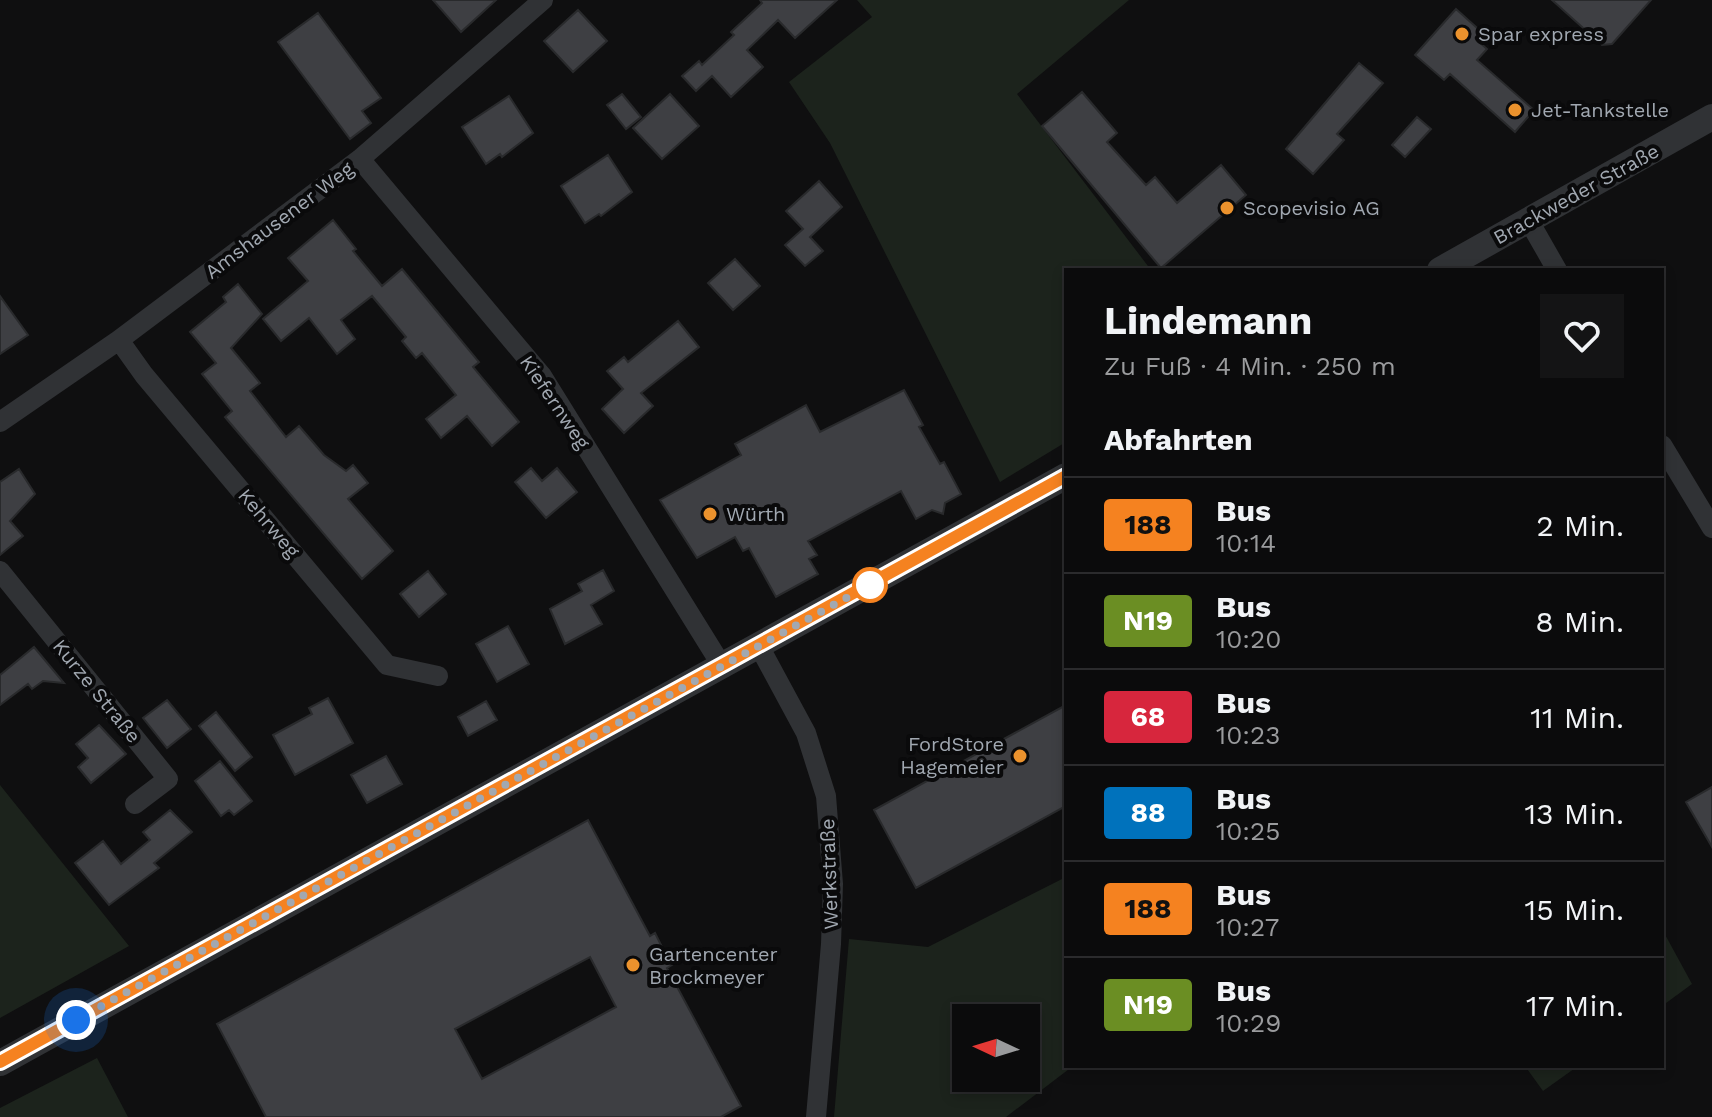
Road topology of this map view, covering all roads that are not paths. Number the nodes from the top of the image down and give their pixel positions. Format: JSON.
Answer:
{"nodes":[{"id":1,"x":543,"y":0,"type":"edge"},
{"id":2,"x":1712,"y":117,"type":"edge"},
{"id":3,"x":360,"y":159,"type":"junction"},
{"id":4,"x":1529,"y":221,"type":"junction"},
{"id":5,"x":1444,"y":268,"type":"edge"},
{"id":6,"x":1556,"y":268,"type":"edge"},
{"id":7,"x":119,"y":340,"type":"junction"},
{"id":8,"x":0,"y":422,"type":"edge"},
{"id":9,"x":1664,"y":448,"type":"edge"},
{"id":10,"x":1064,"y":477,"type":"edge"},
{"id":11,"x":1712,"y":528,"type":"edge"},
{"id":12,"x":0,"y":571,"type":"edge"},
{"id":13,"x":759,"y":646,"type":"junction"},
{"id":14,"x":722,"y":666,"type":"junction"},
{"id":15,"x":438,"y":676,"type":"dead end"},
{"id":16,"x":135,"y":804,"type":"dead end"},
{"id":17,"x":0,"y":1063,"type":"edge"},
{"id":18,"x":816,"y":1117,"type":"edge"}],
"edges":[{"from":1,"to":3,"type":"street","name":"Amshausener Weg"},
{"from":2,"to":4,"type":"street","name":"Brackweder Straße"},
{"from":3,"to":7,"type":"street","name":"Amshausener Weg"},
{"from":3,"to":14,"type":"street","name":"Kiefernweg"},
{"from":4,"to":5,"type":"street","name":"Brackweder Straße"},
{"from":4,"to":6,"type":"street"},
{"from":7,"to":8,"type":"street","name":"Amshausener Weg"},
{"from":7,"to":15,"type":"street","name":"Kehrweg"},
{"from":9,"to":11,"type":"street"},
{"from":10,"to":13,"type":"street"},
{"from":12,"to":16,"type":"street","name":"Kurze Straße"},
{"from":13,"to":14,"type":"street"},
{"from":13,"to":18,"type":"street","name":"Werkstraße"},
{"from":14,"to":17,"type":"street"}]}
